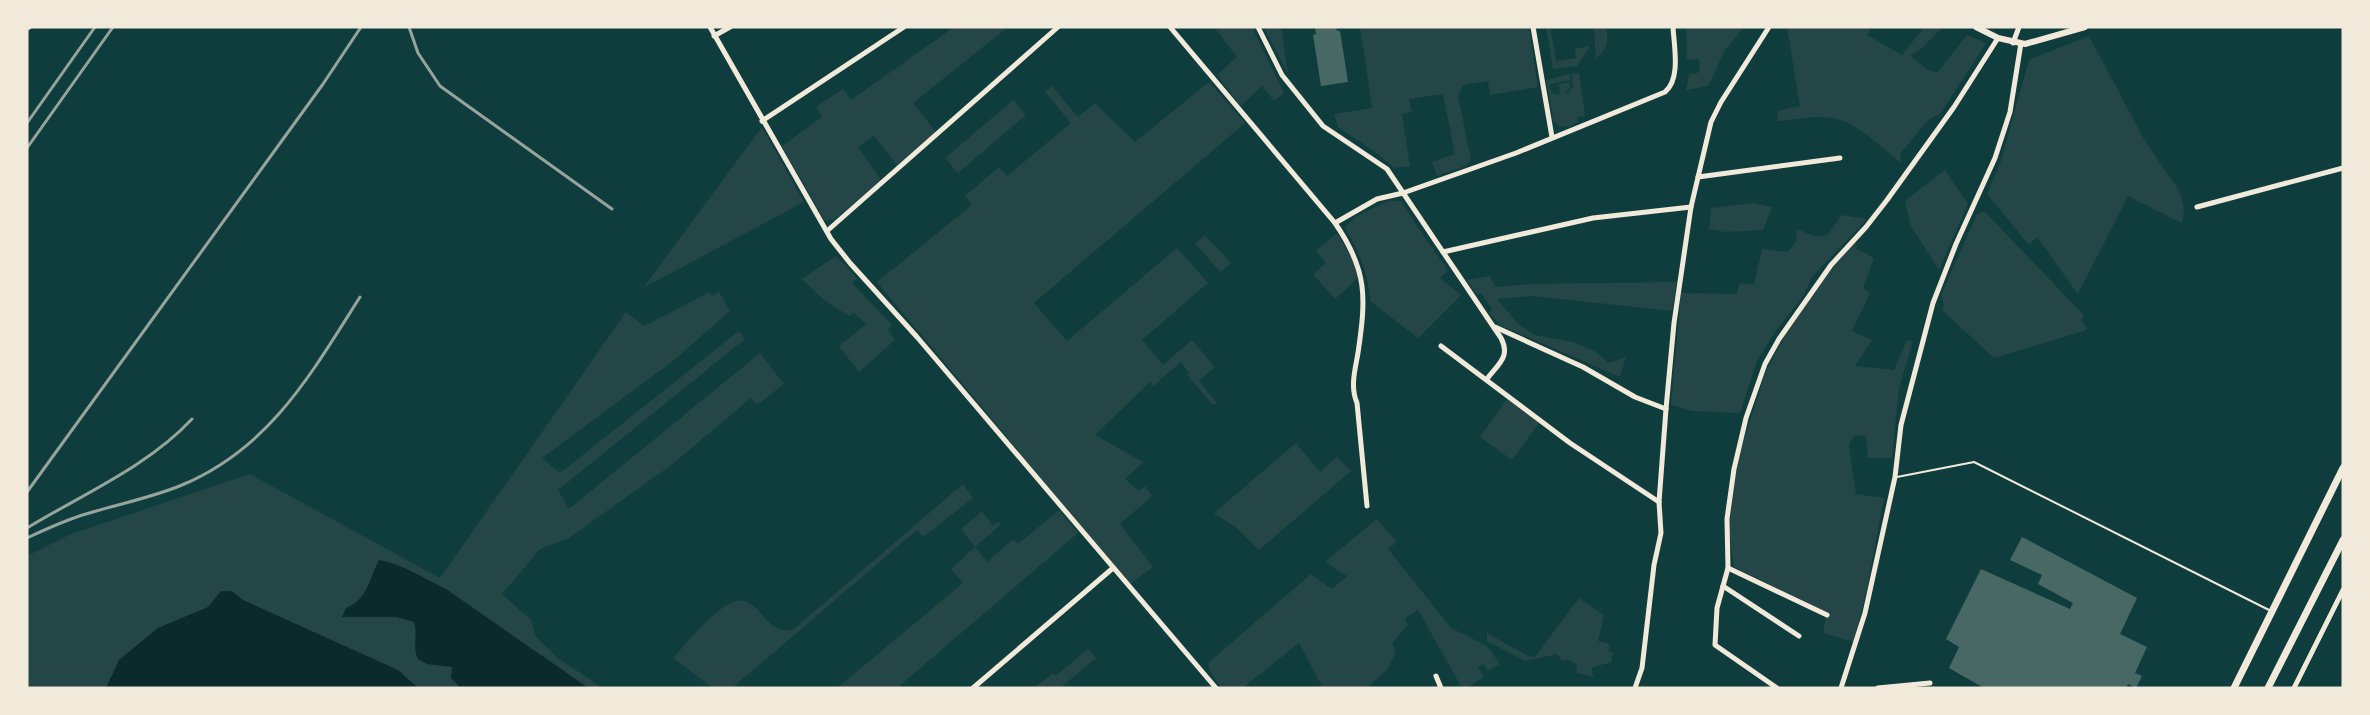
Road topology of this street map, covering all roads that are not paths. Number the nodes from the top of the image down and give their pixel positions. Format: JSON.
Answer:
{"nodes":[{"id":1,"x":710,"y":27,"type":"edge"},
{"id":2,"x":730,"y":27,"type":"edge"},
{"id":3,"x":904,"y":27,"type":"edge"},
{"id":4,"x":1058,"y":27,"type":"edge"},
{"id":5,"x":1170,"y":27,"type":"edge"},
{"id":6,"x":1258,"y":27,"type":"edge"},
{"id":7,"x":1533,"y":27,"type":"edge"},
{"id":8,"x":1673,"y":27,"type":"edge"},
{"id":9,"x":1769,"y":27,"type":"edge"},
{"id":10,"x":1977,"y":27,"type":"edge"},
{"id":11,"x":2019,"y":27,"type":"edge"},
{"id":12,"x":2085,"y":27,"type":"edge"},
{"id":13,"x":714,"y":36,"type":"junction"},
{"id":14,"x":1998,"y":38,"type":"junction"},
{"id":15,"x":2017,"y":43,"type":"junction"},
{"id":16,"x":762,"y":121,"type":"junction"},
{"id":17,"x":1552,"y":137,"type":"junction"},
{"id":18,"x":1840,"y":158,"type":"dead end"},
{"id":19,"x":2343,"y":168,"type":"edge"},
{"id":20,"x":1698,"y":177,"type":"junction"},
{"id":21,"x":1403,"y":193,"type":"junction"},
{"id":22,"x":1691,"y":207,"type":"junction"},
{"id":23,"x":2197,"y":207,"type":"dead end"},
{"id":24,"x":1335,"y":223,"type":"junction"},
{"id":25,"x":826,"y":231,"type":"junction"},
{"id":26,"x":1443,"y":252,"type":"junction"},
{"id":27,"x":1494,"y":327,"type":"junction"},
{"id":28,"x":1441,"y":346,"type":"dead end"},
{"id":29,"x":1487,"y":379,"type":"junction"},
{"id":30,"x":1666,"y":409,"type":"junction"},
{"id":31,"x":2343,"y":468,"type":"edge"},
{"id":32,"x":1895,"y":477,"type":"junction"},
{"id":33,"x":1659,"y":502,"type":"junction"},
{"id":34,"x":1367,"y":506,"type":"dead end"},
{"id":35,"x":2343,"y":540,"type":"edge"},
{"id":36,"x":1113,"y":568,"type":"junction"},
{"id":37,"x":1728,"y":568,"type":"junction"},
{"id":38,"x":1723,"y":586,"type":"junction"},
{"id":39,"x":2343,"y":590,"type":"edge"},
{"id":40,"x":2271,"y":611,"type":"junction"},
{"id":41,"x":1827,"y":615,"type":"dead end"},
{"id":42,"x":1799,"y":636,"type":"dead end"},
{"id":43,"x":1436,"y":676,"type":"dead end"},
{"id":44,"x":1930,"y":683,"type":"dead end"},
{"id":45,"x":973,"y":688,"type":"edge"},
{"id":46,"x":1216,"y":688,"type":"edge"},
{"id":47,"x":1442,"y":688,"type":"edge"},
{"id":48,"x":1635,"y":688,"type":"edge"},
{"id":49,"x":1778,"y":688,"type":"edge"},
{"id":50,"x":1841,"y":688,"type":"edge"},
{"id":51,"x":1878,"y":688,"type":"edge"},
{"id":52,"x":2234,"y":688,"type":"edge"},
{"id":53,"x":2268,"y":688,"type":"edge"},
{"id":54,"x":2294,"y":688,"type":"edge"}],
"edges":[{"from":1,"to":13,"type":"street"},
{"from":2,"to":13,"type":"street"},
{"from":3,"to":16,"type":"street"},
{"from":4,"to":25,"type":"street"},
{"from":5,"to":24,"type":"street"},
{"from":6,"to":21,"type":"street"},
{"from":7,"to":17,"type":"street"},
{"from":8,"to":17,"type":"street"},
{"from":9,"to":20,"type":"street"},
{"from":10,"to":14,"type":"street"},
{"from":11,"to":15,"type":"street"},
{"from":12,"to":15,"type":"street"},
{"from":13,"to":16,"type":"street"},
{"from":14,"to":15,"type":"street"},
{"from":14,"to":37,"type":"street"},
{"from":15,"to":32,"type":"street"},
{"from":16,"to":25,"type":"street"},
{"from":17,"to":21,"type":"street"},
{"from":18,"to":20,"type":"street"},
{"from":19,"to":23,"type":"street"},
{"from":20,"to":22,"type":"street"},
{"from":21,"to":24,"type":"street"},
{"from":21,"to":26,"type":"street"},
{"from":22,"to":26,"type":"street"},
{"from":22,"to":30,"type":"street"},
{"from":24,"to":34,"type":"street"},
{"from":25,"to":36,"type":"street"},
{"from":26,"to":27,"type":"street"},
{"from":27,"to":29,"type":"street"},
{"from":27,"to":30,"type":"street"},
{"from":28,"to":29,"type":"street"},
{"from":29,"to":33,"type":"street"},
{"from":30,"to":33,"type":"street"},
{"from":31,"to":40,"type":"main road"},
{"from":32,"to":40,"type":"lane"},
{"from":32,"to":50,"type":"street"},
{"from":33,"to":48,"type":"street"},
{"from":35,"to":53,"type":"main road"},
{"from":36,"to":45,"type":"street"},
{"from":36,"to":46,"type":"street"},
{"from":37,"to":38,"type":"street"},
{"from":37,"to":41,"type":"street"},
{"from":38,"to":42,"type":"street"},
{"from":38,"to":49,"type":"street"},
{"from":39,"to":54,"type":"street"},
{"from":40,"to":52,"type":"main road"},
{"from":43,"to":47,"type":"street"},
{"from":44,"to":51,"type":"street"}]}
